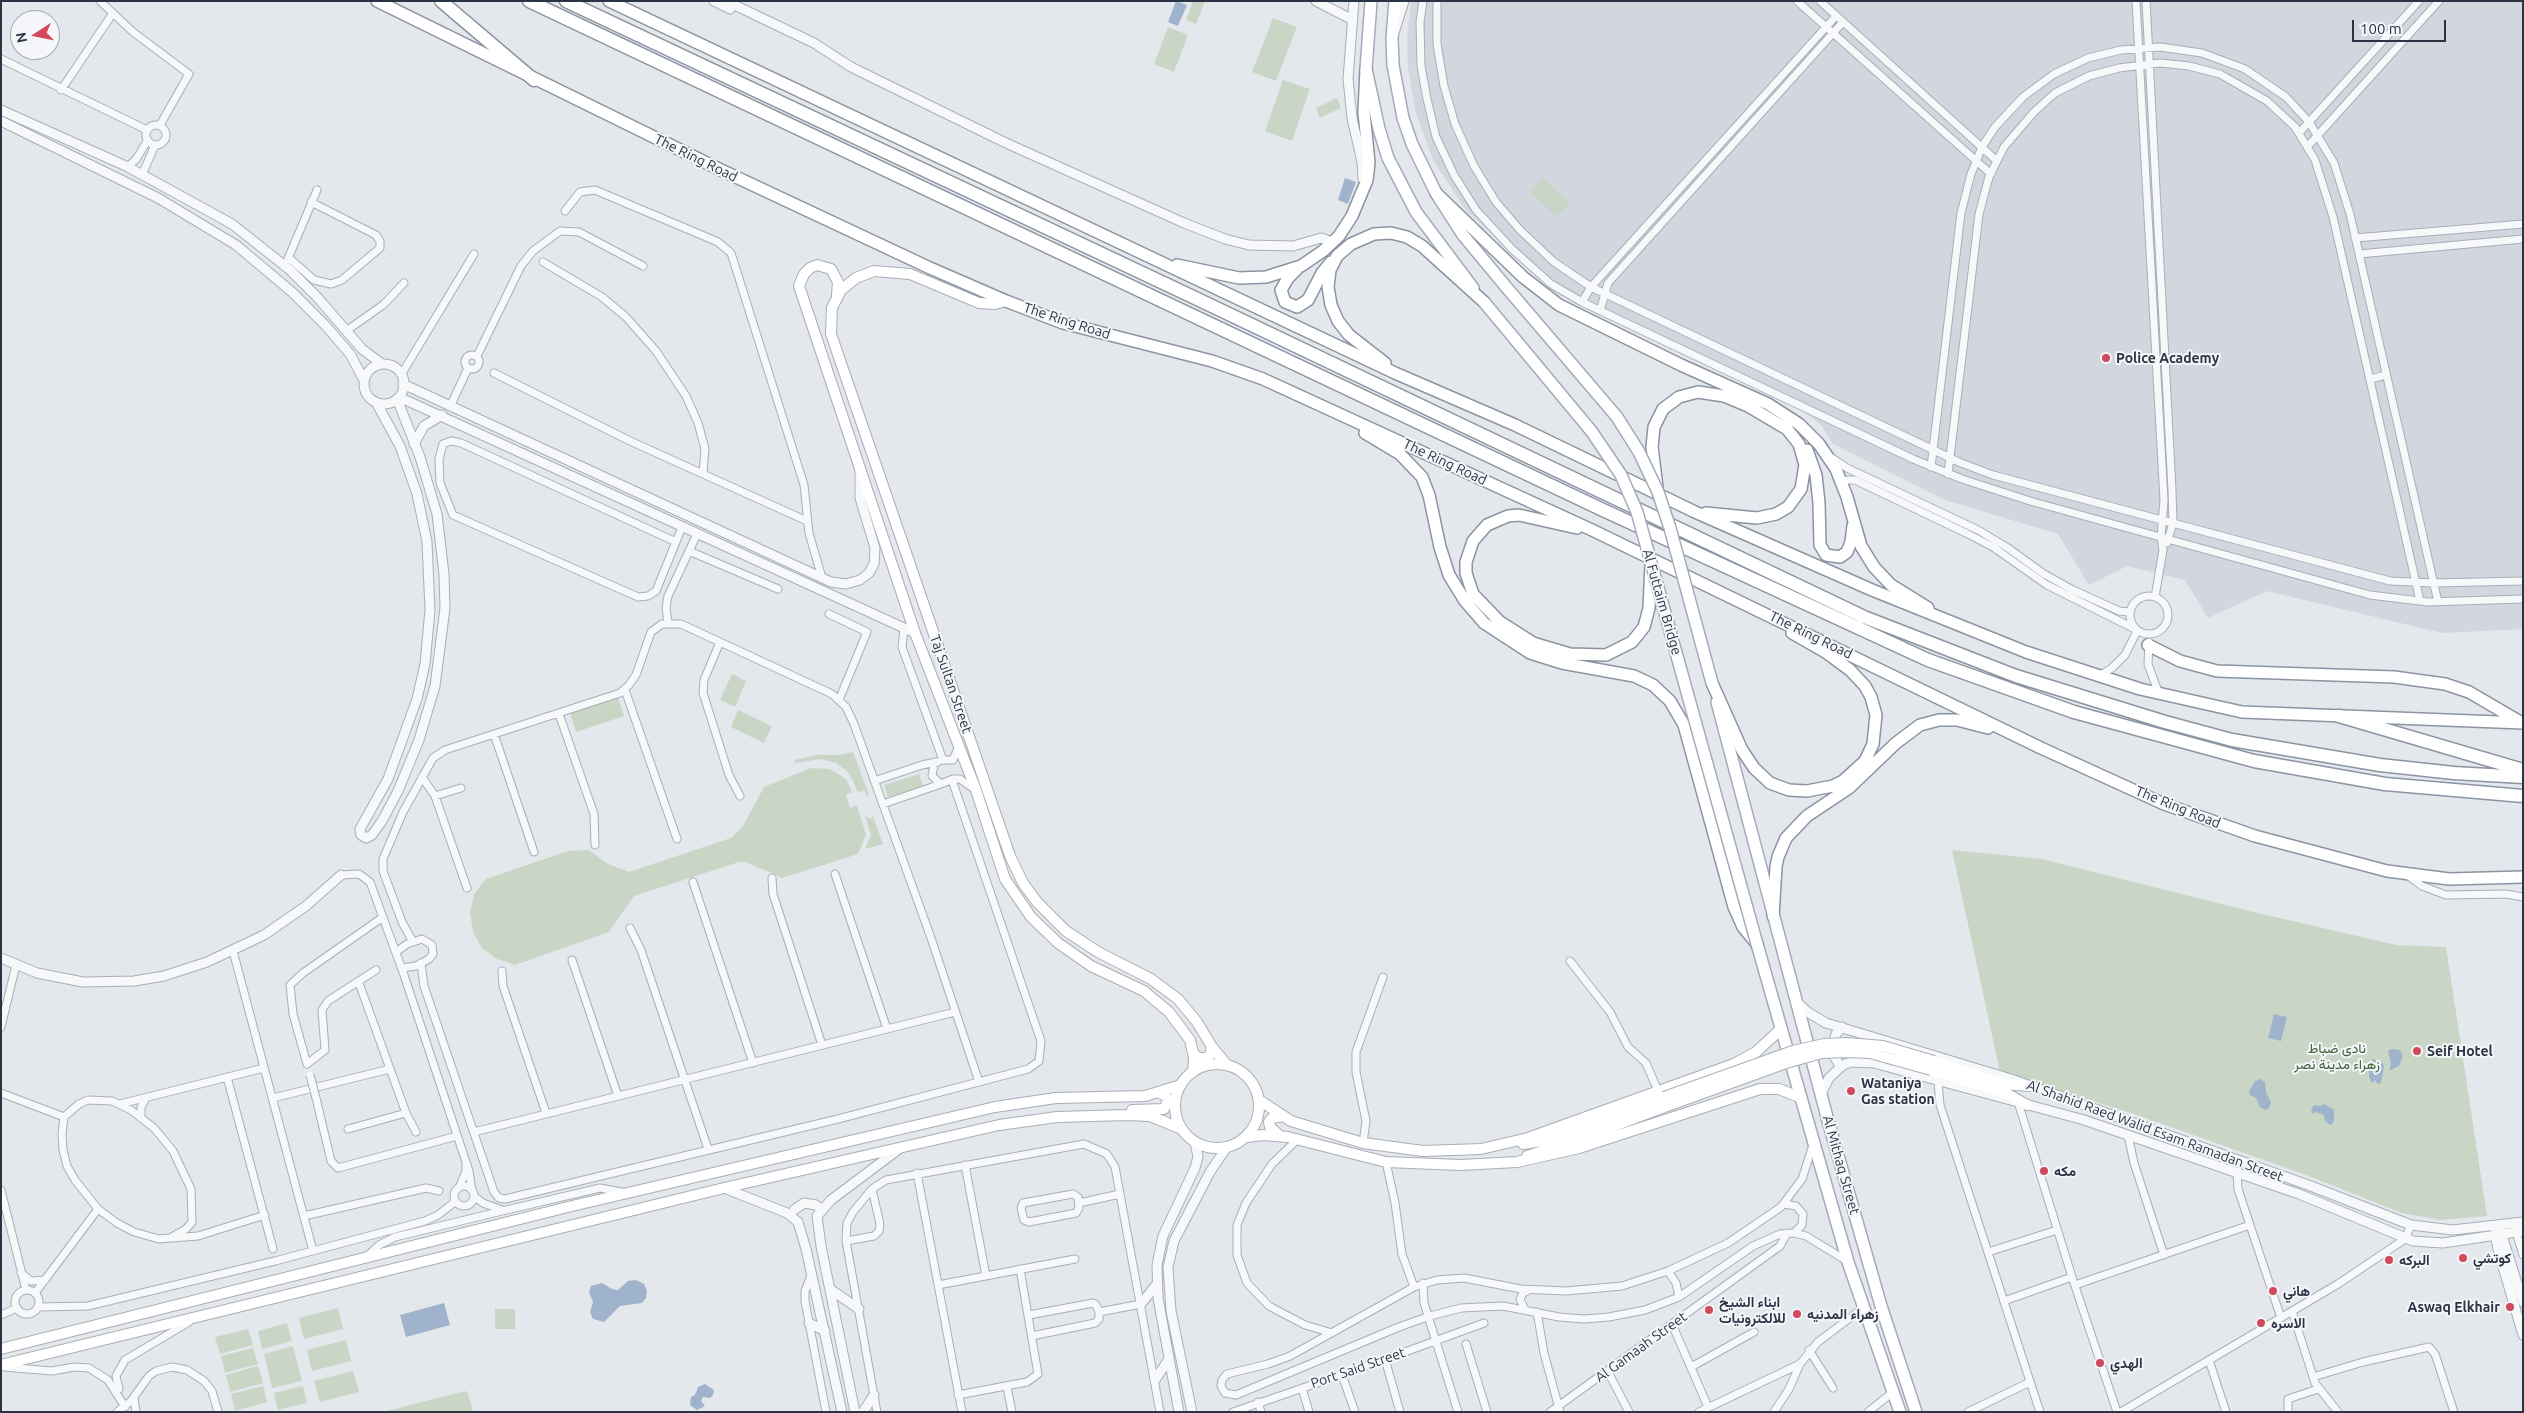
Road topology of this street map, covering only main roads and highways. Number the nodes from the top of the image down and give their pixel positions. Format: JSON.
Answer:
{"nodes":[{"id":1,"x":377,"y":1,"type":"edge"},
{"id":2,"x":440,"y":1,"type":"edge"},
{"id":3,"x":530,"y":1,"type":"edge"},
{"id":4,"x":566,"y":1,"type":"edge"},
{"id":5,"x":610,"y":1,"type":"edge"},
{"id":6,"x":1371,"y":1,"type":"edge"},
{"id":7,"x":1395,"y":1,"type":"edge"},
{"id":8,"x":1366,"y":69,"type":"junction"},
{"id":9,"x":534,"y":80,"type":"junction"},
{"id":10,"x":1436,"y":193,"type":"junction"},
{"id":11,"x":1337,"y":256,"type":"junction"},
{"id":12,"x":1156,"y":260,"type":"junction"},
{"id":13,"x":1300,"y":266,"type":"junction"},
{"id":14,"x":837,"y":296,"type":"junction"},
{"id":15,"x":1006,"y":301,"type":"junction"},
{"id":16,"x":1484,"y":302,"type":"junction"},
{"id":17,"x":1395,"y":373,"type":"junction"},
{"id":18,"x":1326,"y":408,"type":"junction"},
{"id":19,"x":1795,"y":438,"type":"junction"},
{"id":20,"x":1658,"y":492,"type":"junction"},
{"id":21,"x":1694,"y":512,"type":"junction"},
{"id":22,"x":1854,"y":522,"type":"junction"},
{"id":23,"x":1592,"y":530,"type":"junction"},
{"id":24,"x":1651,"y":564,"type":"junction"},
{"id":25,"x":1758,"y":609,"type":"junction"},
{"id":26,"x":1939,"y":617,"type":"junction"},
{"id":27,"x":2150,"y":640,"type":"road end"},
{"id":28,"x":1712,"y":683,"type":"junction"},
{"id":29,"x":2339,"y":716,"type":"junction"},
{"id":30,"x":2522,"y":723,"type":"edge"},
{"id":31,"x":2041,"y":748,"type":"junction"},
{"id":32,"x":2523,"y":770,"type":"edge"},
{"id":33,"x":2523,"y":777,"type":"edge"},
{"id":34,"x":2523,"y":796,"type":"edge"},
{"id":35,"x":2523,"y":877,"type":"edge"},
{"id":36,"x":1774,"y":916,"type":"junction"},
{"id":37,"x":1757,"y":944,"type":"junction"},
{"id":38,"x":1781,"y":1029,"type":"junction"},
{"id":39,"x":1212,"y":1047,"type":"junction"},
{"id":40,"x":1194,"y":1054,"type":"junction"},
{"id":41,"x":1749,"y":1057,"type":"junction"},
{"id":42,"x":1226,"y":1065,"type":"junction"},
{"id":43,"x":1932,"y":1066,"type":"junction"},
{"id":44,"x":1193,"y":1072,"type":"junction"},
{"id":45,"x":1181,"y":1085,"type":"junction"},
{"id":46,"x":2030,"y":1086,"type":"road end"},
{"id":47,"x":1760,"y":1089,"type":"junction"},
{"id":48,"x":1160,"y":1093,"type":"junction"},
{"id":49,"x":1799,"y":1097,"type":"junction"},
{"id":50,"x":1663,"y":1098,"type":"junction"},
{"id":51,"x":1259,"y":1100,"type":"junction"},
{"id":52,"x":2022,"y":1104,"type":"road end"},
{"id":53,"x":1117,"y":1114,"type":"junction"},
{"id":54,"x":1282,"y":1116,"type":"junction"},
{"id":55,"x":1182,"y":1129,"type":"junction"},
{"id":56,"x":1280,"y":1136,"type":"junction"},
{"id":57,"x":1247,"y":1137,"type":"junction"},
{"id":58,"x":1518,"y":1162,"type":"junction"},
{"id":59,"x":1,"y":1349,"type":"edge"},
{"id":60,"x":1,"y":1366,"type":"edge"},
{"id":61,"x":1900,"y":1412,"type":"edge"},
{"id":62,"x":1916,"y":1412,"type":"edge"}],
"edges":[{"from":1,"to":9,"type":"main road","name":"The Ring Road"},
{"from":2,"to":9,"type":"highway"},
{"from":3,"to":34,"type":"highway","name":"The Ring Road"},
{"from":4,"to":33,"type":"highway"},
{"from":5,"to":12,"type":"main road"},
{"from":6,"to":8,"type":"main road"},
{"from":7,"to":10,"type":"main road"},
{"from":8,"to":13,"type":"main road"},
{"from":8,"to":16,"type":"main road"},
{"from":9,"to":15,"type":"main road","name":"The Ring Road"},
{"from":10,"to":20,"type":"main road","name":"Al Futtaim Bridge","bridge":true},
{"from":10,"to":22,"type":"main road"},
{"from":11,"to":13,"type":"main road"},
{"from":11,"to":16,"type":"main road"},
{"from":11,"to":17,"type":"main road"},
{"from":12,"to":13,"type":"main road"},
{"from":12,"to":17,"type":"main road"},
{"from":14,"to":15,"type":"main road"},
{"from":14,"to":39,"type":"main road","name":"Taj Sultan Street"},
{"from":14,"to":40,"type":"main road","name":"Taj Sultan Street"},
{"from":15,"to":18,"type":"main road","name":"The Ring Road"},
{"from":16,"to":24,"type":"main road","name":"Al Futtaim Bridge","bridge":true},
{"from":17,"to":21,"type":"main road"},
{"from":18,"to":23,"type":"main road","name":"The Ring Road"},
{"from":18,"to":37,"type":"main road"},
{"from":19,"to":20,"type":"main road"},
{"from":19,"to":21,"type":"main road"},
{"from":19,"to":22,"type":"main road"},
{"from":20,"to":28,"type":"main road","name":"Al Futtaim Bridge","bridge":true},
{"from":21,"to":26,"type":"main road"},
{"from":22,"to":26,"type":"main road"},
{"from":23,"to":24,"type":"main road"},
{"from":23,"to":25,"type":"main road","name":"The Ring Road"},
{"from":24,"to":37,"type":"main road","name":"Al Futtaim Bridge","bridge":true},
{"from":25,"to":28,"type":"main road"},
{"from":25,"to":31,"type":"main road","name":"The Ring Road"},
{"from":26,"to":29,"type":"main road"},
{"from":27,"to":30,"type":"main road"},
{"from":28,"to":36,"type":"main road","name":"Al Futtaim Bridge"},
{"from":29,"to":30,"type":"main road"},
{"from":29,"to":32,"type":"highway"},
{"from":31,"to":35,"type":"main road","name":"The Ring Road"},
{"from":31,"to":36,"type":"main road"},
{"from":36,"to":62,"type":"main road","name":"Al Mithaq Street"},
{"from":37,"to":38,"type":"main road","name":"Al Mithaq Street"},
{"from":38,"to":41,"type":"main road"},
{"from":38,"to":49,"type":"main road","name":"Al Mithaq Street"},
{"from":39,"to":40,"type":"main road"},
{"from":39,"to":42,"type":"main road","name":"Taj Sultan Street"},
{"from":40,"to":44,"type":"main road","name":"Taj Sultan Street"},
{"from":41,"to":47,"type":"main road"},
{"from":41,"to":50,"type":"main road"},
{"from":42,"to":44,"type":"main road"},
{"from":42,"to":51,"type":"main road"},
{"from":43,"to":46,"type":"main road"},
{"from":43,"to":50,"type":"main road","bridge":true},
{"from":43,"to":52,"type":"main road"},
{"from":44,"to":45,"type":"main road"},
{"from":45,"to":48,"type":"main road"},
{"from":45,"to":55,"type":"main road"},
{"from":47,"to":49,"type":"main road"},
{"from":47,"to":58,"type":"main road"},
{"from":48,"to":53,"type":"main road"},
{"from":48,"to":59,"type":"main road"},
{"from":49,"to":61,"type":"main road","name":"Al Mithaq Street"},
{"from":50,"to":54,"type":"main road"},
{"from":50,"to":58,"type":"main road"},
{"from":51,"to":54,"type":"main road"},
{"from":51,"to":57,"type":"main road"},
{"from":53,"to":55,"type":"main road"},
{"from":53,"to":60,"type":"main road"},
{"from":54,"to":56,"type":"main road"},
{"from":55,"to":57,"type":"main road"},
{"from":56,"to":57,"type":"main road"},
{"from":56,"to":58,"type":"main road"}]}
